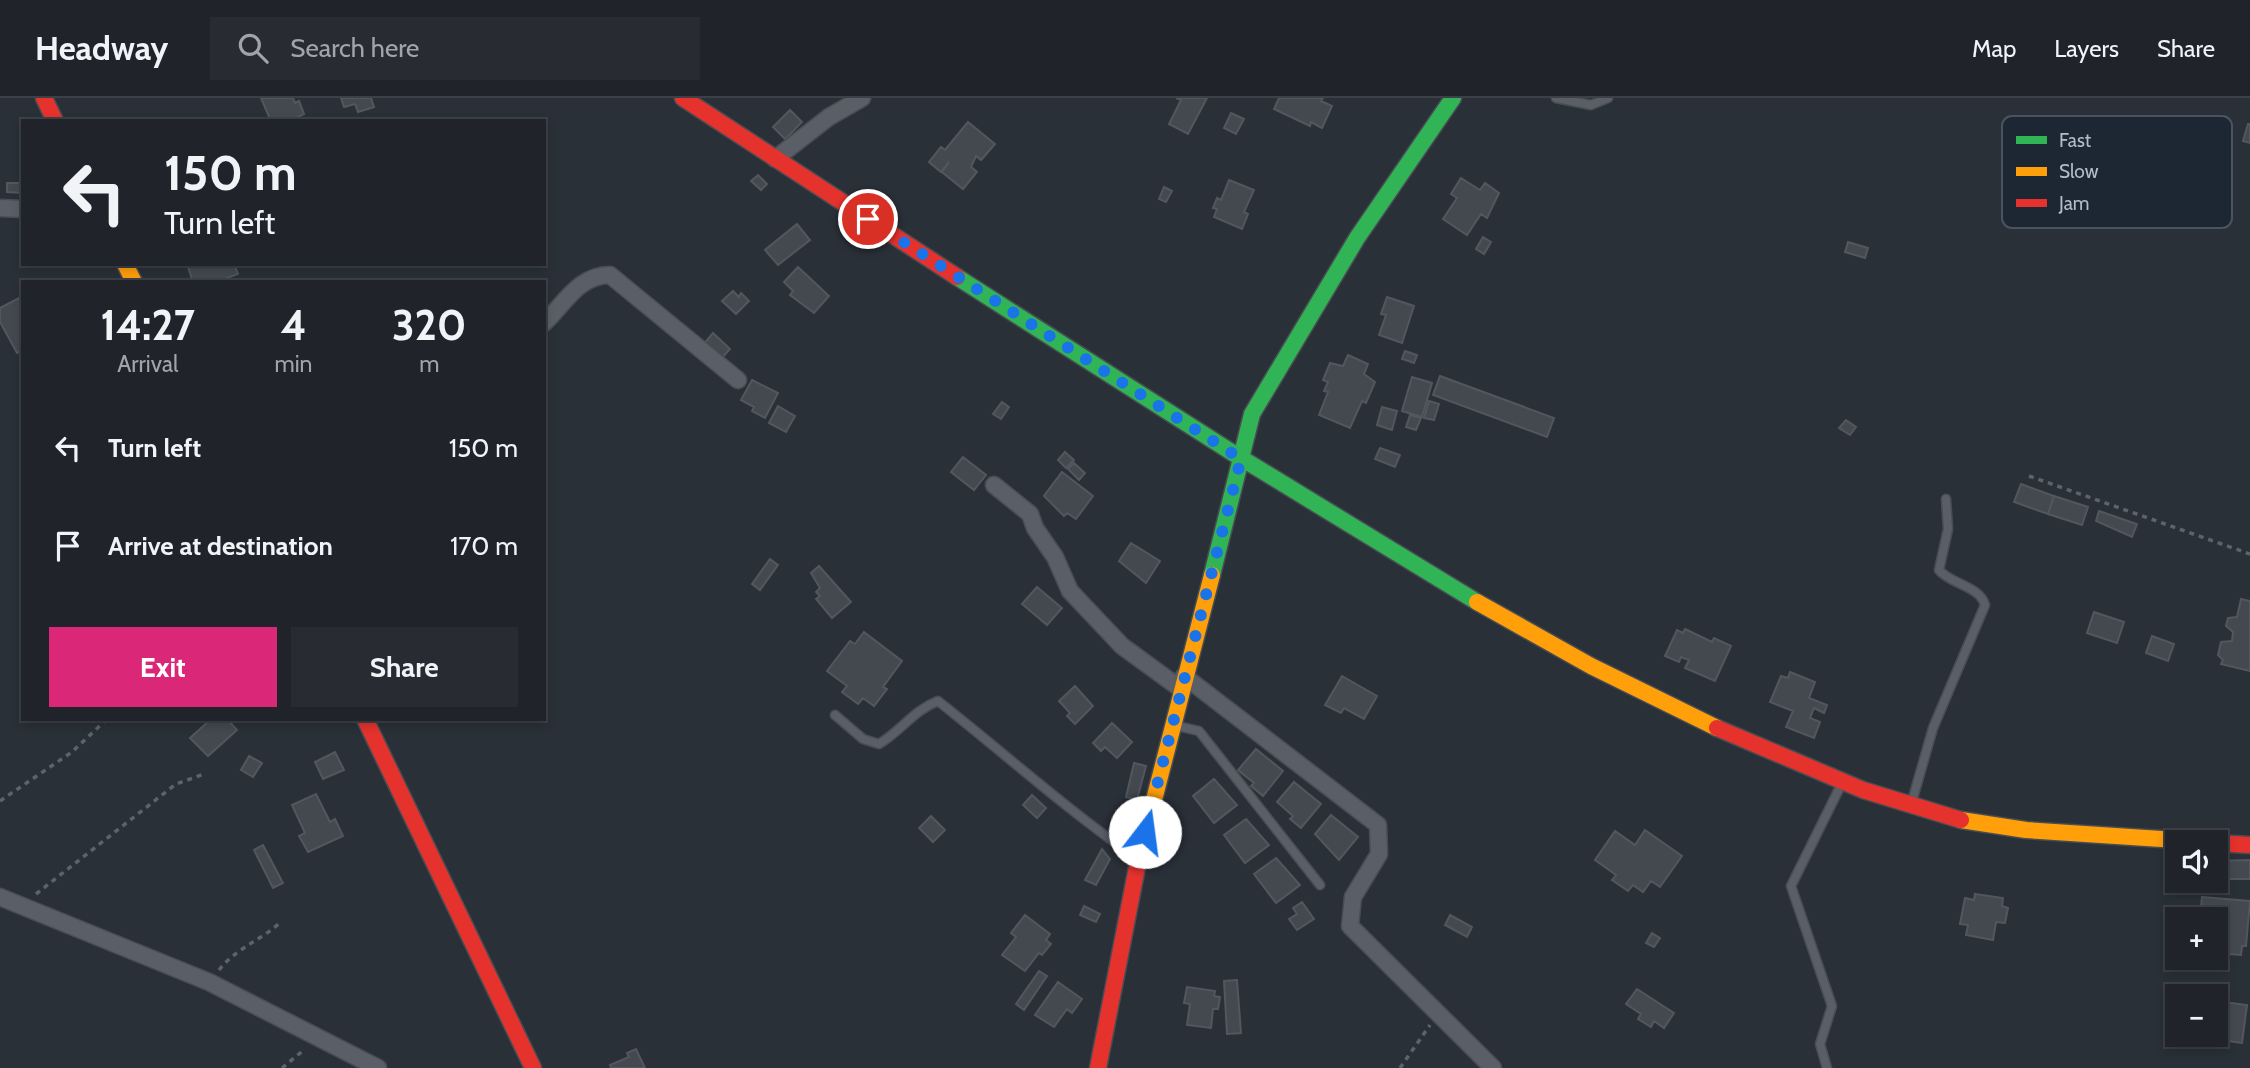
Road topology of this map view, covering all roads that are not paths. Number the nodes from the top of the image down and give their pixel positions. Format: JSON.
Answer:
{"nodes":[{"id":1,"x":44,"y":98,"type":"edge"},
{"id":2,"x":683,"y":98,"type":"edge"},
{"id":3,"x":862,"y":98,"type":"edge"},
{"id":4,"x":1453,"y":98,"type":"edge"},
{"id":5,"x":1556,"y":98,"type":"edge"},
{"id":6,"x":1608,"y":98,"type":"edge"},
{"id":7,"x":54,"y":119,"type":"edge"},
{"id":8,"x":775,"y":159,"type":"junction"},
{"id":9,"x":0,"y":208,"type":"edge"},
{"id":10,"x":21,"y":209,"type":"edge"},
{"id":11,"x":546,"y":321,"type":"edge"},
{"id":12,"x":738,"y":380,"type":"dead end"},
{"id":13,"x":1241,"y":459,"type":"junction"},
{"id":14,"x":994,"y":485,"type":"dead end"},
{"id":15,"x":1946,"y":499,"type":"dead end"},
{"id":16,"x":1183,"y":682,"type":"junction"},
{"id":17,"x":835,"y":715,"type":"dead end"},
{"id":18,"x":366,"y":721,"type":"edge"},
{"id":19,"x":1173,"y":724,"type":"junction"},
{"id":20,"x":1842,"y":783,"type":"junction"},
{"id":21,"x":1911,"y":805,"type":"junction"},
{"id":22,"x":2165,"y":840,"type":"edge"},
{"id":23,"x":2228,"y":843,"type":"edge"},
{"id":24,"x":2250,"y":845,"type":"edge"},
{"id":25,"x":1138,"y":858,"type":"junction"},
{"id":26,"x":1320,"y":885,"type":"dead end"},
{"id":27,"x":0,"y":897,"type":"edge"},
{"id":28,"x":378,"y":1068,"type":"edge"},
{"id":29,"x":533,"y":1068,"type":"edge"},
{"id":30,"x":1098,"y":1068,"type":"edge"},
{"id":31,"x":1493,"y":1068,"type":"edge"},
{"id":32,"x":1827,"y":1068,"type":"edge"}],
"edges":[{"from":1,"to":7,"type":"street"},
{"from":2,"to":8,"type":"street"},
{"from":3,"to":8,"type":"street"},
{"from":4,"to":13,"type":"street"},
{"from":5,"to":6,"type":"lane"},
{"from":8,"to":13,"type":"street"},
{"from":9,"to":10,"type":"street"},
{"from":11,"to":12,"type":"street"},
{"from":13,"to":16,"type":"street"},
{"from":13,"to":20,"type":"street"},
{"from":14,"to":16,"type":"street"},
{"from":15,"to":21,"type":"lane"},
{"from":16,"to":19,"type":"street"},
{"from":16,"to":31,"type":"street"},
{"from":17,"to":25,"type":"lane"},
{"from":18,"to":29,"type":"street"},
{"from":19,"to":25,"type":"street"},
{"from":19,"to":26,"type":"lane"},
{"from":20,"to":21,"type":"street"},
{"from":20,"to":32,"type":"lane"},
{"from":21,"to":22,"type":"street"},
{"from":23,"to":24,"type":"street"},
{"from":25,"to":30,"type":"street"},
{"from":27,"to":28,"type":"street"}]}
